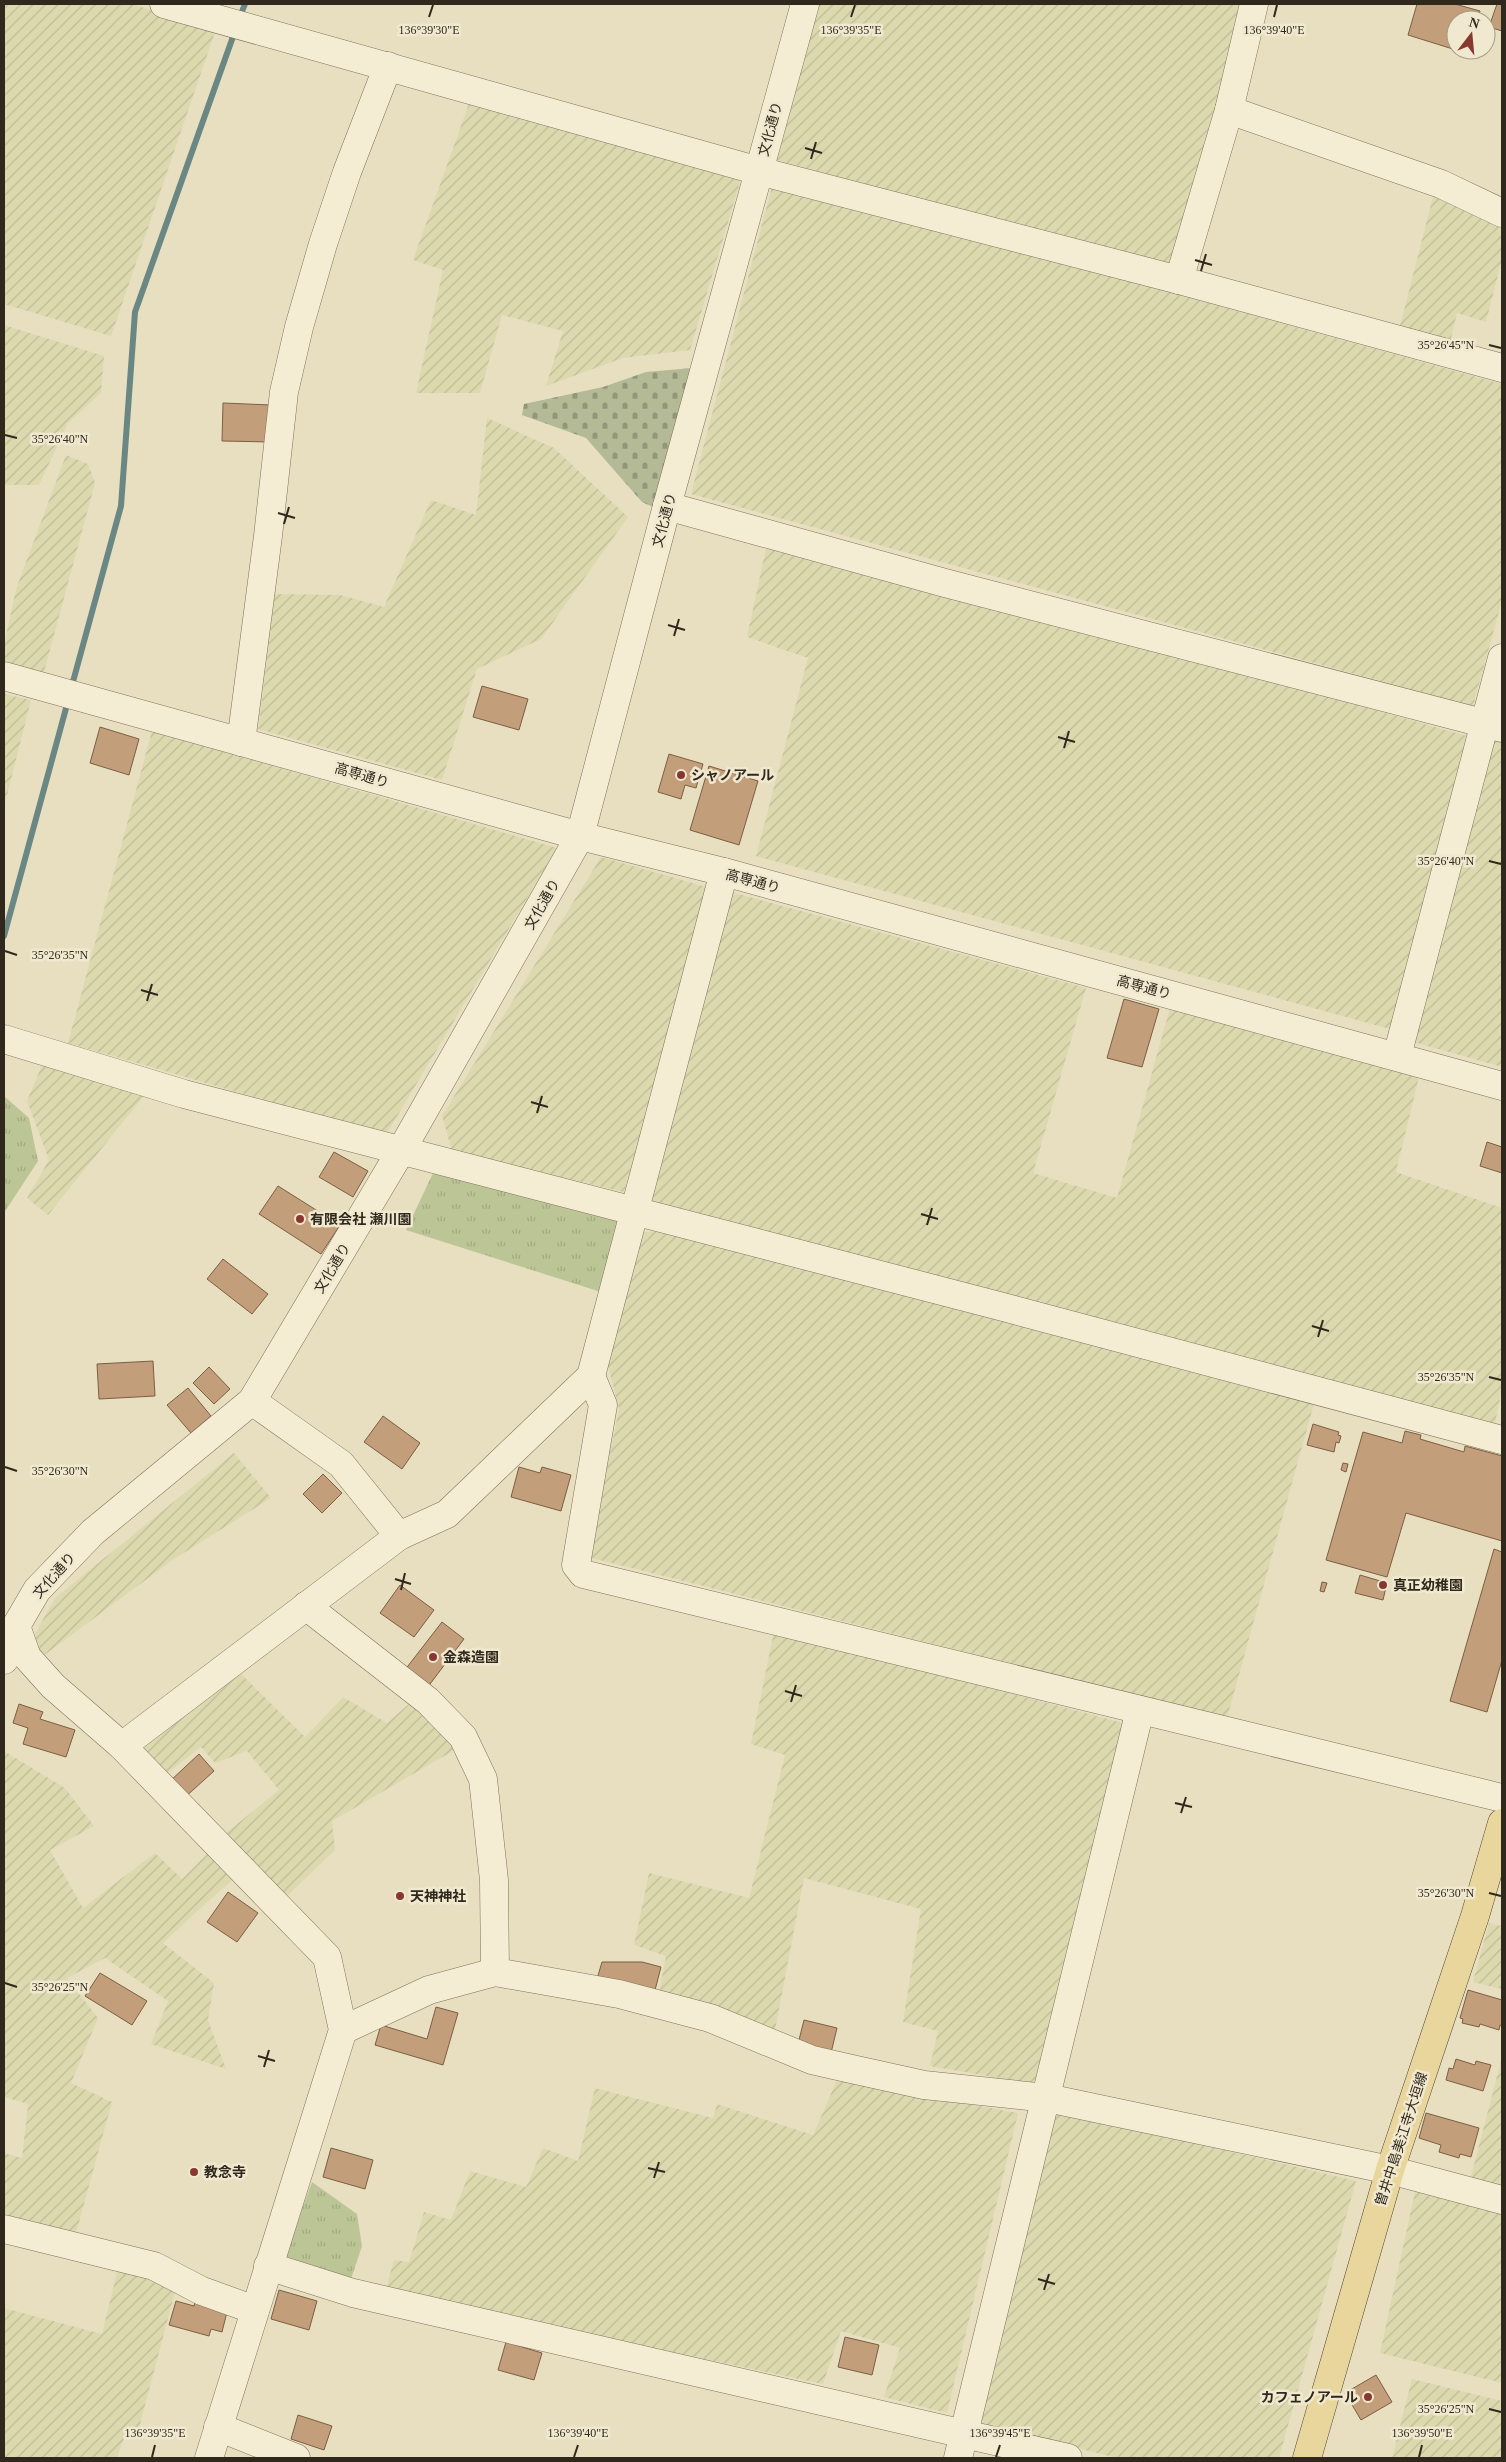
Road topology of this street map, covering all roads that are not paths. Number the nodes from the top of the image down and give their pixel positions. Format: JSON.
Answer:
{"nodes":[{"id":1,"x":164,"y":4,"type":"edge"},
{"id":2,"x":805,"y":4,"type":"edge"},
{"id":3,"x":1254,"y":4,"type":"edge"},
{"id":4,"x":388,"y":66,"type":"junction"},
{"id":5,"x":1229,"y":110,"type":"junction"},
{"id":6,"x":759,"y":171,"type":"junction"},
{"id":7,"x":1502,"y":213,"type":"edge"},
{"id":8,"x":1179,"y":280,"type":"junction"},
{"id":9,"x":1502,"y":368,"type":"edge"},
{"id":10,"x":667,"y":506,"type":"junction"},
{"id":11,"x":1502,"y":658,"type":"edge"},
{"id":12,"x":4,"y":676,"type":"edge"},
{"id":13,"x":1493,"y":727,"type":"edge"},
{"id":14,"x":241,"y":742,"type":"junction"},
{"id":15,"x":580,"y":836,"type":"junction"},
{"id":16,"x":724,"y":872,"type":"junction"},
{"id":17,"x":4,"y":1040,"type":"edge"},
{"id":18,"x":1396,"y":1056,"type":"junction"},
{"id":19,"x":1502,"y":1086,"type":"edge"},
{"id":20,"x":402,"y":1149,"type":"junction"},
{"id":21,"x":634,"y":1210,"type":"junction"},
{"id":22,"x":591,"y":1376,"type":"junction"},
{"id":23,"x":252,"y":1401,"type":"junction"},
{"id":24,"x":1502,"y":1440,"type":"edge"},
{"id":25,"x":399,"y":1536,"type":"junction"},
{"id":26,"x":306,"y":1606,"type":"junction"},
{"id":27,"x":16,"y":1626,"type":"junction"},
{"id":28,"x":4,"y":1660,"type":"edge"},
{"id":29,"x":1140,"y":1710,"type":"junction"},
{"id":30,"x":122,"y":1746,"type":"junction"},
{"id":31,"x":1502,"y":1798,"type":"edge"},
{"id":32,"x":1502,"y":1823,"type":"edge"},
{"id":33,"x":495,"y":1972,"type":"junction"},
{"id":34,"x":343,"y":2030,"type":"junction"},
{"id":35,"x":1046,"y":2098,"type":"junction"},
{"id":36,"x":1390,"y":2170,"type":"junction"},
{"id":37,"x":1502,"y":2200,"type":"edge"},
{"id":38,"x":4,"y":2229,"type":"edge"},
{"id":39,"x":268,"y":2266,"type":"junction"},
{"id":40,"x":255,"y":2310,"type":"junction"},
{"id":41,"x":218,"y":2427,"type":"junction"},
{"id":42,"x":961,"y":2446,"type":"edge"},
{"id":43,"x":209,"y":2458,"type":"edge"},
{"id":44,"x":296,"y":2458,"type":"edge"},
{"id":45,"x":1068,"y":2458,"type":"edge"},
{"id":46,"x":1307,"y":2458,"type":"edge"}],
"edges":[{"from":1,"to":4,"type":"street"},
{"from":2,"to":6,"type":"street","name":"文化通り"},
{"from":3,"to":5,"type":"street"},
{"from":4,"to":6,"type":"street"},
{"from":4,"to":14,"type":"street"},
{"from":5,"to":7,"type":"street"},
{"from":5,"to":8,"type":"street"},
{"from":6,"to":8,"type":"street"},
{"from":6,"to":10,"type":"street","name":"文化通り"},
{"from":8,"to":9,"type":"street"},
{"from":10,"to":13,"type":"street"},
{"from":10,"to":15,"type":"street","name":"文化通り"},
{"from":11,"to":13,"type":"street"},
{"from":12,"to":14,"type":"street","name":"高専通り"},
{"from":13,"to":18,"type":"street"},
{"from":14,"to":15,"type":"street","name":"高専通り"},
{"from":15,"to":16,"type":"street","name":"高専通り"},
{"from":15,"to":20,"type":"street","name":"文化通り"},
{"from":16,"to":18,"type":"street","name":"高専通り"},
{"from":16,"to":21,"type":"street"},
{"from":17,"to":20,"type":"street"},
{"from":18,"to":19,"type":"street","name":"高専通り"},
{"from":20,"to":21,"type":"street"},
{"from":20,"to":23,"type":"street","name":"文化通り"},
{"from":21,"to":22,"type":"street"},
{"from":21,"to":24,"type":"street"},
{"from":22,"to":25,"type":"street"},
{"from":22,"to":29,"type":"street"},
{"from":23,"to":25,"type":"street"},
{"from":23,"to":27,"type":"street","name":"文化通り"},
{"from":25,"to":26,"type":"street"},
{"from":26,"to":30,"type":"street"},
{"from":26,"to":33,"type":"street"},
{"from":27,"to":28,"type":"street","name":"文化通り"},
{"from":27,"to":30,"type":"street"},
{"from":29,"to":31,"type":"street"},
{"from":29,"to":35,"type":"street"},
{"from":30,"to":34,"type":"street"},
{"from":32,"to":36,"type":"main road","name":"曽井中島美江寺大垣線"},
{"from":33,"to":34,"type":"street"},
{"from":33,"to":35,"type":"street"},
{"from":34,"to":39,"type":"street"},
{"from":35,"to":36,"type":"street"},
{"from":35,"to":42,"type":"street"},
{"from":36,"to":37,"type":"street"},
{"from":36,"to":46,"type":"main road","name":"曽井中島美江寺大垣線"},
{"from":38,"to":40,"type":"street"},
{"from":39,"to":40,"type":"street"},
{"from":39,"to":42,"type":"street"},
{"from":40,"to":41,"type":"street"},
{"from":41,"to":43,"type":"street"},
{"from":41,"to":44,"type":"street"},
{"from":42,"to":45,"type":"street"}]}
